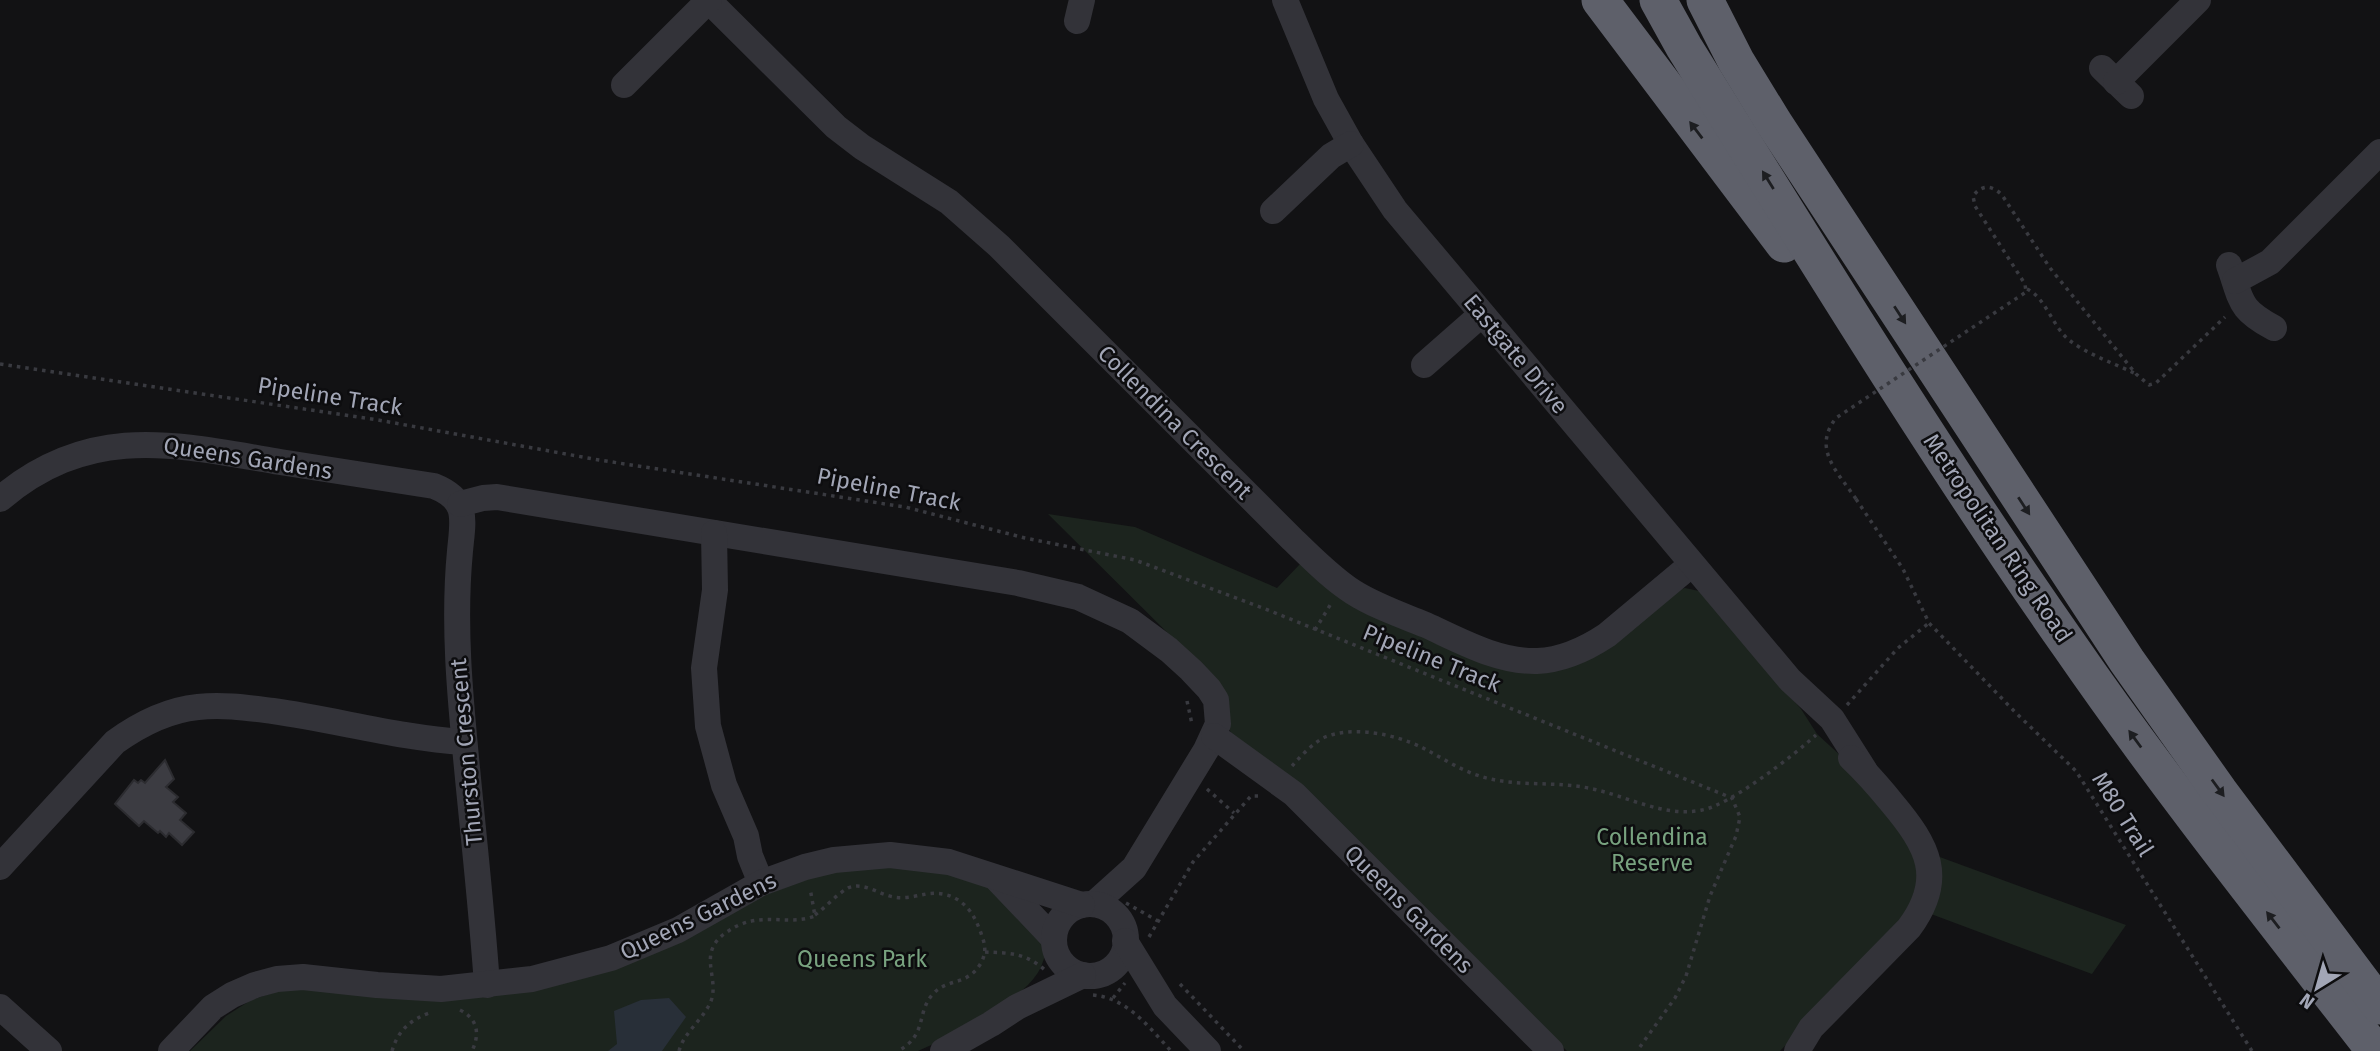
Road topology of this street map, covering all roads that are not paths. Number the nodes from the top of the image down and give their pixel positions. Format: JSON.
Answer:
{"nodes":[{"id":1,"x":708,"y":0,"type":"edge"},
{"id":2,"x":1285,"y":0,"type":"edge"},
{"id":3,"x":1600,"y":0,"type":"edge"},
{"id":4,"x":1658,"y":0,"type":"edge"},
{"id":5,"x":1704,"y":0,"type":"edge"},
{"id":6,"x":1731,"y":0,"type":"edge"},
{"id":7,"x":2199,"y":0,"type":"edge"},
{"id":8,"x":2116,"y":82,"type":"dead end"},
{"id":9,"x":624,"y":85,"type":"dead end"},
{"id":10,"x":1351,"y":144,"type":"junction"},
{"id":11,"x":2380,"y":152,"type":"edge"},
{"id":12,"x":1273,"y":211,"type":"dead end"},
{"id":13,"x":1863,"y":258,"type":"junction"},
{"id":14,"x":1482,"y":314,"type":"junction"},
{"id":15,"x":2274,"y":329,"type":"dead end"},
{"id":16,"x":1424,"y":365,"type":"dead end"},
{"id":17,"x":1903,"y":397,"type":"junction"},
{"id":18,"x":0,"y":499,"type":"edge"},
{"id":19,"x":462,"y":511,"type":"junction"},
{"id":20,"x":723,"y":535,"type":"junction"},
{"id":21,"x":1692,"y":564,"type":"junction"},
{"id":22,"x":464,"y":734,"type":"junction"},
{"id":23,"x":1204,"y":737,"type":"junction"},
{"id":24,"x":0,"y":867,"type":"edge"},
{"id":25,"x":1134,"y":868,"type":"junction"},
{"id":26,"x":996,"y":877,"type":"junction"},
{"id":27,"x":767,"y":881,"type":"junction"},
{"id":28,"x":1088,"y":904,"type":"junction"},
{"id":29,"x":1124,"y":933,"type":"junction"},
{"id":30,"x":1054,"y":944,"type":"junction"},
{"id":31,"x":1091,"y":975,"type":"junction"},
{"id":32,"x":1133,"y":976,"type":"junction"},
{"id":33,"x":487,"y":985,"type":"junction"},
{"id":34,"x":2380,"y":1006,"type":"edge"},
{"id":35,"x":0,"y":1007,"type":"edge"},
{"id":36,"x":1017,"y":1007,"type":"junction"},
{"id":37,"x":49,"y":1051,"type":"edge"},
{"id":38,"x":172,"y":1051,"type":"edge"},
{"id":39,"x":943,"y":1051,"type":"edge"},
{"id":40,"x":1208,"y":1051,"type":"edge"},
{"id":41,"x":1551,"y":1051,"type":"edge"},
{"id":42,"x":1797,"y":1051,"type":"edge"},
{"id":43,"x":2375,"y":1051,"type":"edge"}],
"edges":[{"from":1,"to":9,"type":"street"},
{"from":1,"to":21,"type":"street","name":"Collendina Crescent"},
{"from":2,"to":10,"type":"street","name":"Eastgate Drive"},
{"from":17,"to":3,"type":"highway","one_way":true},
{"from":17,"to":4,"type":"highway","name":"Metropolitan Ring Road","one_way":true},
{"from":5,"to":13,"type":"highway","name":"Metropolitan Ring Road"},
{"from":6,"to":13,"type":"highway"},
{"from":7,"to":8,"type":"street"},
{"from":10,"to":12,"type":"street"},
{"from":10,"to":14,"type":"street","name":"Eastgate Drive"},
{"from":11,"to":15,"type":"street"},
{"from":13,"to":34,"type":"highway","name":"Metropolitan Ring Road","one_way":true},
{"from":14,"to":16,"type":"street"},
{"from":14,"to":21,"type":"street","name":"Eastgate Drive"},
{"from":43,"to":17,"type":"highway","name":"Metropolitan Ring Road","one_way":true},
{"from":18,"to":19,"type":"street","name":"Queens Gardens"},
{"from":19,"to":20,"type":"street"},
{"from":19,"to":22,"type":"street","name":"Thurston Crescent"},
{"from":20,"to":23,"type":"street"},
{"from":20,"to":27,"type":"street"},
{"from":21,"to":42,"type":"street","name":"Eastgate Drive"},
{"from":22,"to":24,"type":"street"},
{"from":22,"to":33,"type":"street","name":"Thurston Crescent"},
{"from":23,"to":25,"type":"street"},
{"from":23,"to":41,"type":"street","name":"Queens Gardens"},
{"from":25,"to":28,"type":"street"},
{"from":25,"to":29,"type":"street"},
{"from":26,"to":27,"type":"street","name":"Queens Gardens"},
{"from":26,"to":28,"type":"street","name":"Queens Gardens"},
{"from":26,"to":30,"type":"street","name":"Queens Gardens"},
{"from":27,"to":33,"type":"street","name":"Queens Gardens"},
{"from":28,"to":29,"type":"street"},
{"from":28,"to":30,"type":"street"},
{"from":29,"to":31,"type":"street"},
{"from":29,"to":32,"type":"street"},
{"from":30,"to":31,"type":"street"},
{"from":30,"to":36,"type":"street"},
{"from":31,"to":32,"type":"street"},
{"from":31,"to":36,"type":"street"},
{"from":32,"to":40,"type":"street"},
{"from":33,"to":38,"type":"street","name":"Queens Gardens"},
{"from":35,"to":37,"type":"street"},
{"from":36,"to":39,"type":"street"}]}
